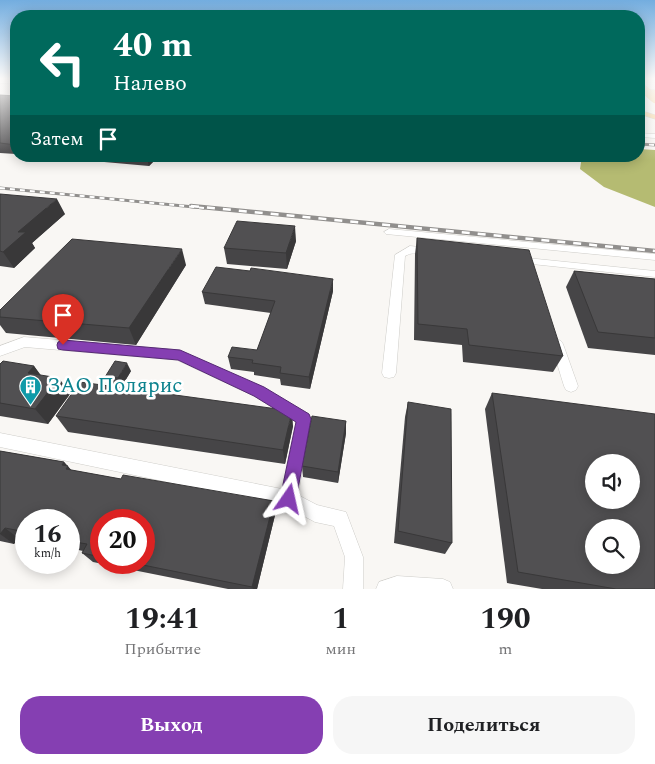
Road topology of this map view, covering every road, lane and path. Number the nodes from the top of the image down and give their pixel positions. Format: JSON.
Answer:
{"nodes":[{"id":1,"x":389,"y":232,"type":"dead end"},
{"id":2,"x":440,"y":252,"type":"edge"},
{"id":3,"x":655,"y":257,"type":"edge"},
{"id":4,"x":510,"y":259,"type":"edge"},
{"id":5,"x":655,"y":274,"type":"edge"},
{"id":6,"x":553,"y":332,"type":"edge"},
{"id":7,"x":0,"y":351,"type":"edge"},
{"id":8,"x":389,"y":373,"type":"dead end"},
{"id":9,"x":571,"y":386,"type":"dead end"},
{"id":10,"x":0,"y":440,"type":"edge"},
{"id":11,"x":289,"y":499,"type":"junction"},
{"id":12,"x":354,"y":589,"type":"edge"},
{"id":13,"x":386,"y":589,"type":"edge"},
{"id":14,"x":443,"y":589,"type":"edge"}],
"edges":[{"from":1,"to":3,"type":"street"},
{"from":2,"to":8,"type":"street"},
{"from":4,"to":5,"type":"street"},
{"from":6,"to":9,"type":"street"},
{"from":7,"to":11,"type":"street"},
{"from":10,"to":11,"type":"street"},
{"from":11,"to":12,"type":"street"},
{"from":13,"to":14,"type":"street"}]}
